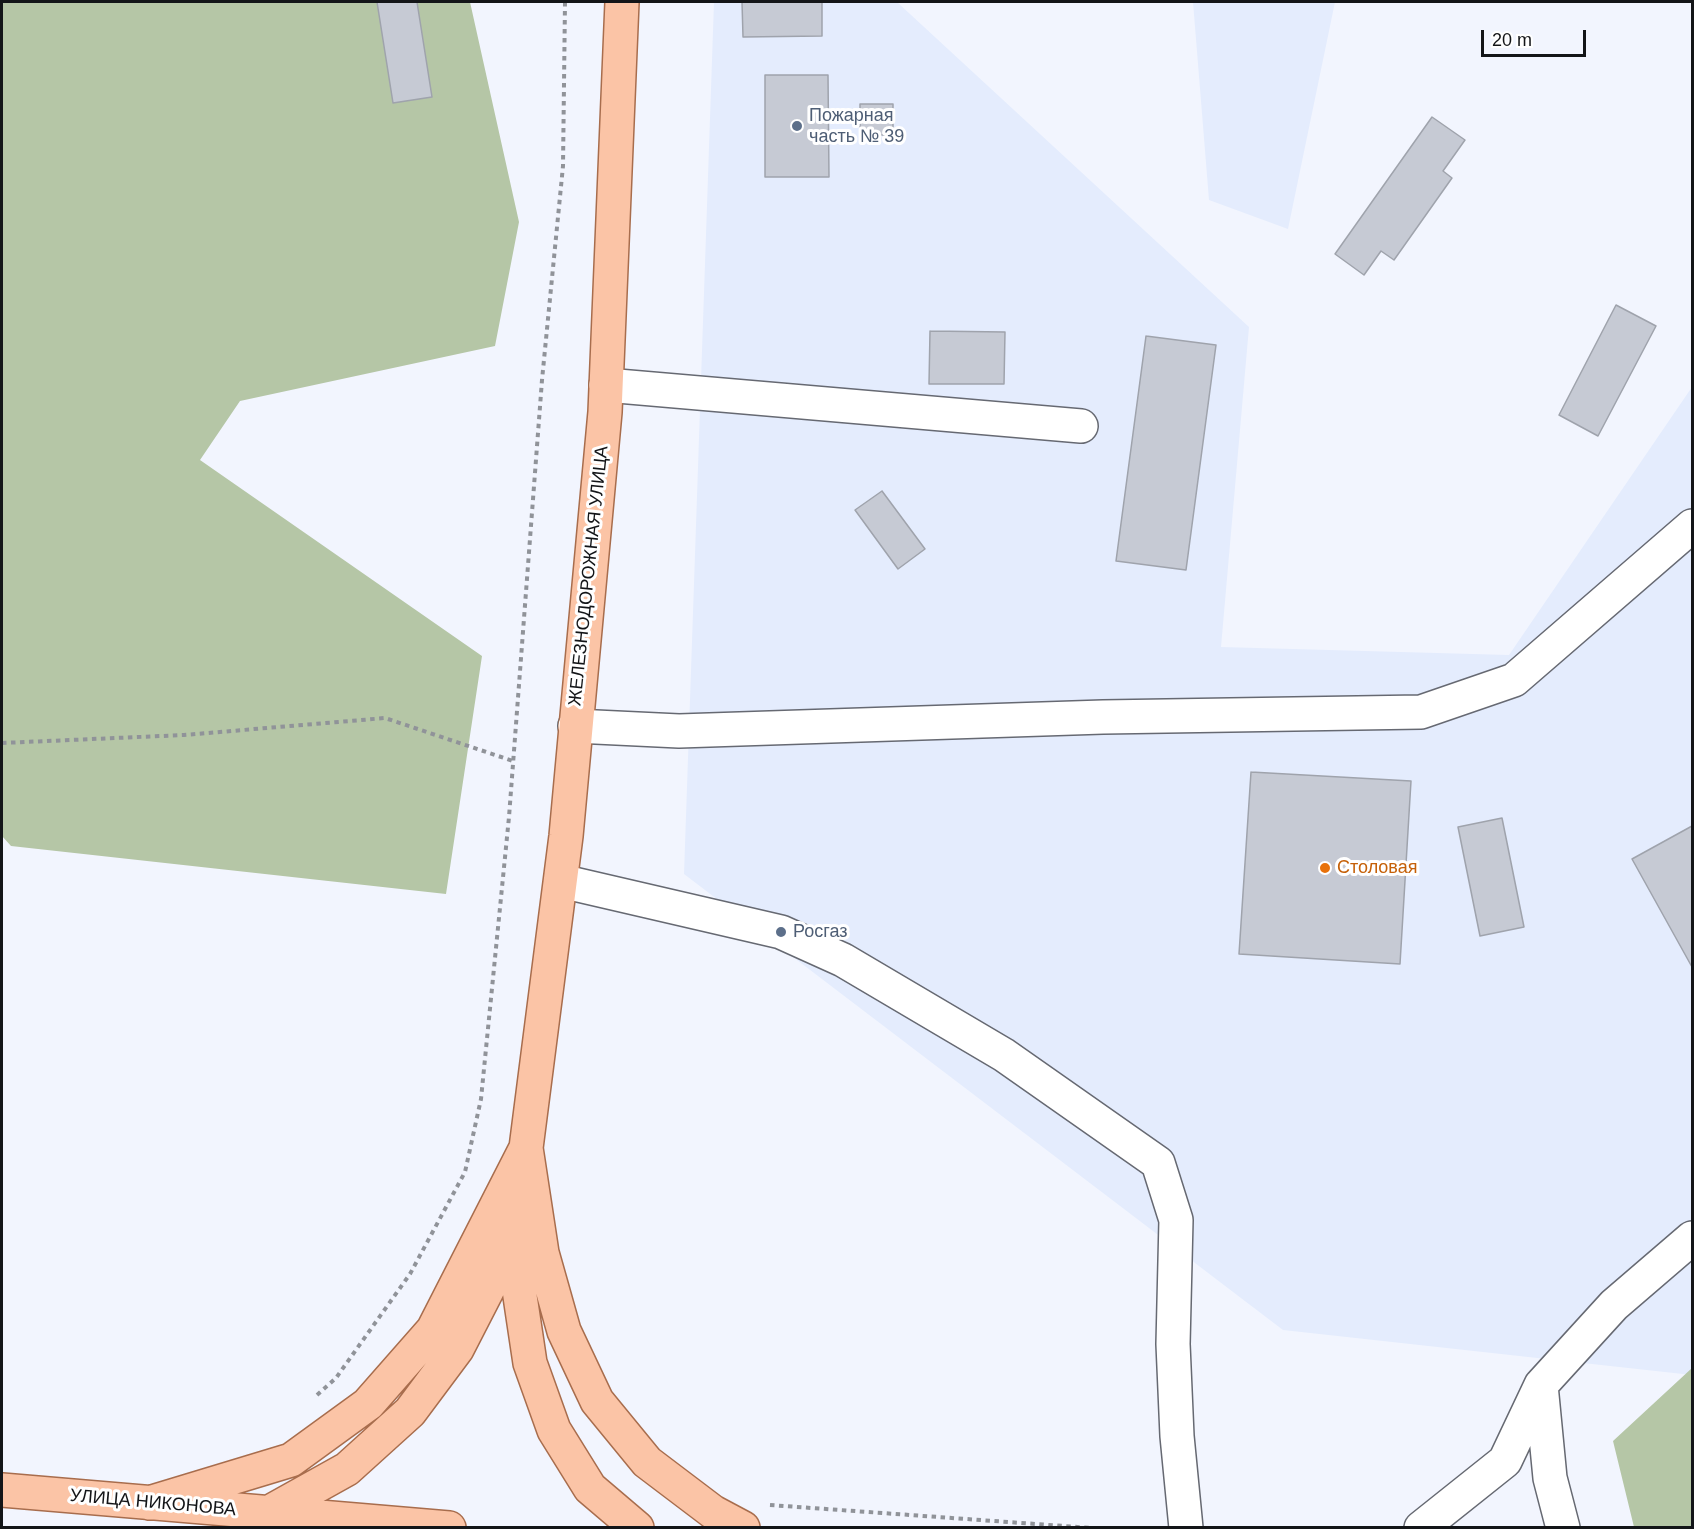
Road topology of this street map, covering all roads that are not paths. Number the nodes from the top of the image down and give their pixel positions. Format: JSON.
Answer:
{"nodes":[{"id":1,"x":622,"y":2,"type":"edge"},
{"id":2,"x":606,"y":385,"type":"junction"},
{"id":3,"x":1081,"y":426,"type":"dead end"},
{"id":4,"x":1692,"y":526,"type":"edge"},
{"id":5,"x":575,"y":726,"type":"junction"},
{"id":6,"x":561,"y":880,"type":"junction"},
{"id":7,"x":526,"y":1148,"type":"junction"},
{"id":8,"x":1692,"y":1238,"type":"edge"},
{"id":9,"x":1541,"y":1385,"type":"junction"},
{"id":10,"x":2,"y":1490,"type":"edge"},
{"id":11,"x":149,"y":1503,"type":"junction"},
{"id":12,"x":268,"y":1513,"type":"junction"},
{"id":13,"x":448,"y":1527,"type":"edge"},
{"id":14,"x":637,"y":1527,"type":"edge"},
{"id":15,"x":743,"y":1527,"type":"edge"},
{"id":16,"x":1186,"y":1527,"type":"edge"},
{"id":17,"x":1421,"y":1527,"type":"edge"},
{"id":18,"x":1563,"y":1527,"type":"edge"}],
"edges":[{"from":1,"to":2,"type":"main road","name":"ЖЕЛЕЗНОДОРОЖНАЯ УЛИЦА"},
{"from":2,"to":3,"type":"lane"},
{"from":2,"to":5,"type":"main road","name":"ЖЕЛЕЗНОДОРОЖНАЯ УЛИЦА"},
{"from":4,"to":5,"type":"lane"},
{"from":5,"to":6,"type":"main road","name":"ЖЕЛЕЗНОДОРОЖНАЯ УЛИЦА"},
{"from":6,"to":7,"type":"main road","name":"ЖЕЛЕЗНОДОРОЖНАЯ УЛИЦА"},
{"from":6,"to":16,"type":"lane"},
{"from":7,"to":11,"type":"main road","name":"ЖЕЛЕЗНОДОРОЖНАЯ УЛИЦА"},
{"from":7,"to":12,"type":"main road"},
{"from":7,"to":14,"type":"main road"},
{"from":7,"to":15,"type":"main road","name":"ЖЕЛЕЗНОДОРОЖНАЯ УЛИЦА"},
{"from":8,"to":9,"type":"lane"},
{"from":9,"to":17,"type":"lane"},
{"from":9,"to":18,"type":"lane"},
{"from":10,"to":11,"type":"main road","name":"УЛИЦА НИКОНОВА"},
{"from":11,"to":12,"type":"main road","name":"УЛИЦА НИКОНОВА"},
{"from":12,"to":13,"type":"main road","name":"УЛИЦА НИКОНОВА"}]}
